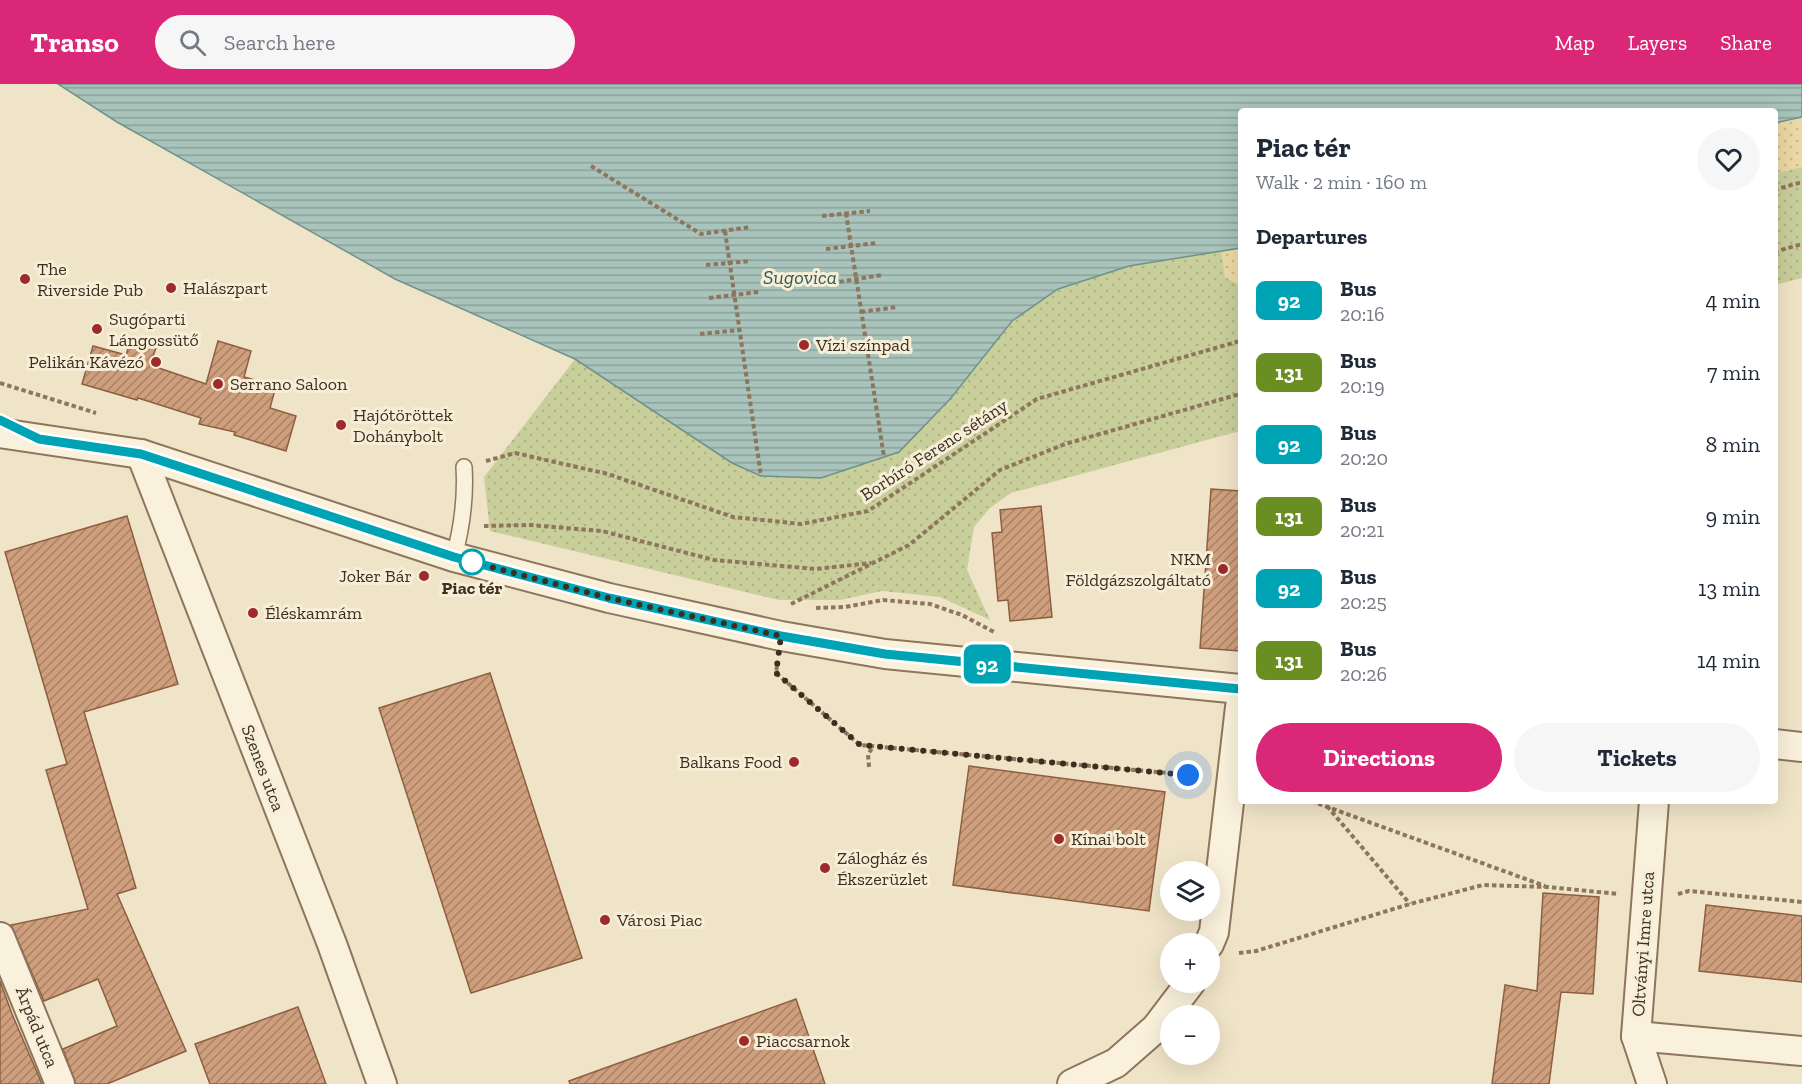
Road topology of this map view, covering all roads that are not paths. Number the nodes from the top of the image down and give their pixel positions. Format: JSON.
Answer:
{"nodes":[{"id":1,"x":0,"y":420,"type":"edge"},
{"id":2,"x":0,"y":433,"type":"edge"},
{"id":3,"x":39,"y":439,"type":"junction"},
{"id":4,"x":141,"y":454,"type":"junction"},
{"id":5,"x":464,"y":467,"type":"road end"},
{"id":6,"x":454,"y":557,"type":"junction"},
{"id":7,"x":1238,"y":689,"type":"edge"},
{"id":8,"x":1238,"y":727,"type":"edge"},
{"id":9,"x":1778,"y":744,"type":"edge"},
{"id":10,"x":1802,"y":747,"type":"edge"},
{"id":11,"x":1654,"y":804,"type":"edge"},
{"id":12,"x":0,"y":937,"type":"edge"},
{"id":13,"x":1221,"y":949,"type":"edge"},
{"id":14,"x":1183,"y":993,"type":"edge"},
{"id":15,"x":1636,"y":1036,"type":"junction"},
{"id":16,"x":1802,"y":1051,"type":"edge"},
{"id":17,"x":60,"y":1084,"type":"edge"},
{"id":18,"x":382,"y":1084,"type":"edge"},
{"id":19,"x":1072,"y":1084,"type":"edge"},
{"id":20,"x":1652,"y":1084,"type":"edge"}],
"edges":[{"from":1,"to":3,"type":"street"},
{"from":2,"to":3,"type":"street"},
{"from":3,"to":4,"type":"street"},
{"from":4,"to":6,"type":"street"},
{"from":4,"to":18,"type":"street","name":"Szenes utca"},
{"from":5,"to":6,"type":"lane"},
{"from":6,"to":7,"type":"street"},
{"from":8,"to":13,"type":"street"},
{"from":9,"to":10,"type":"street"},
{"from":11,"to":15,"type":"street","name":"Oltványi Imre utca"},
{"from":12,"to":17,"type":"street","name":"Árpád utca"},
{"from":14,"to":19,"type":"street"},
{"from":15,"to":16,"type":"street"},
{"from":15,"to":20,"type":"street","name":"Oltványi Imre utca"}]}
